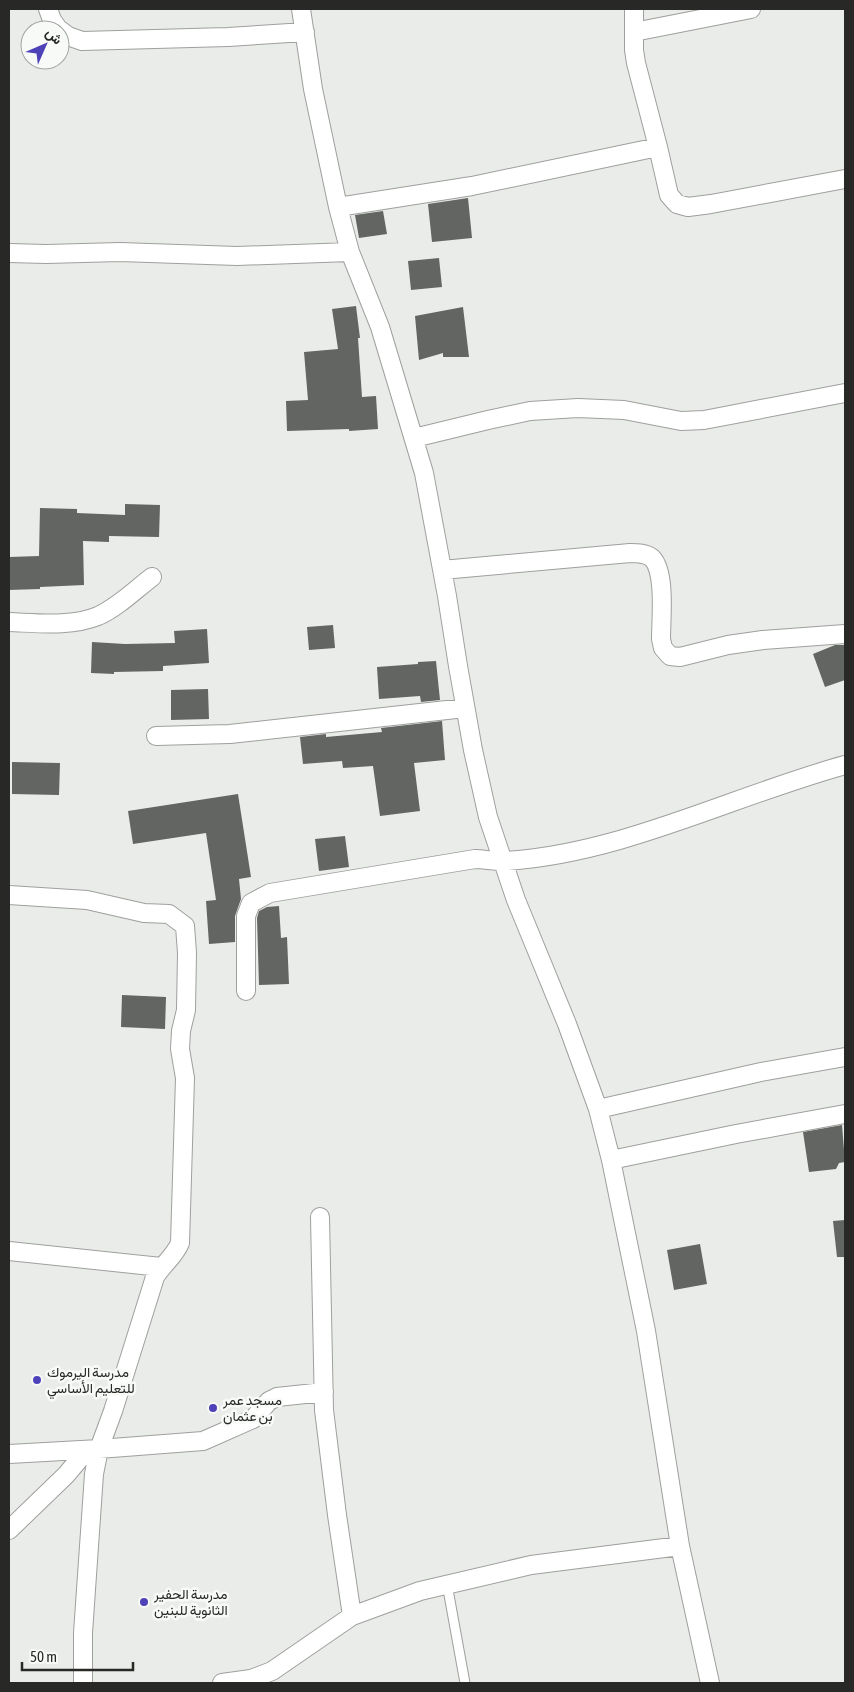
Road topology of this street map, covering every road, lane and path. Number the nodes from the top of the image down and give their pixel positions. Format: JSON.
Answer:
{"nodes":[{"id":1,"x":302,"y":9,"type":"edge"},
{"id":2,"x":634,"y":9,"type":"edge"},
{"id":3,"x":751,"y":9,"type":"edge"},
{"id":4,"x":305,"y":32,"type":"junction"},
{"id":5,"x":634,"y":32,"type":"junction"},
{"id":6,"x":70,"y":37,"type":"edge"},
{"id":7,"x":658,"y":146,"type":"junction"},
{"id":8,"x":845,"y":179,"type":"edge"},
{"id":9,"x":338,"y":207,"type":"junction"},
{"id":10,"x":350,"y":252,"type":"junction"},
{"id":11,"x":9,"y":254,"type":"edge"},
{"id":12,"x":845,"y":393,"type":"edge"},
{"id":13,"x":414,"y":438,"type":"junction"},
{"id":14,"x":442,"y":570,"type":"junction"},
{"id":15,"x":152,"y":577,"type":"dead end"},
{"id":16,"x":9,"y":622,"type":"edge"},
{"id":17,"x":845,"y":634,"type":"edge"},
{"id":18,"x":465,"y":708,"type":"junction"},
{"id":19,"x":156,"y":736,"type":"dead end"},
{"id":20,"x":845,"y":765,"type":"edge"},
{"id":21,"x":503,"y":862,"type":"junction"},
{"id":22,"x":9,"y":895,"type":"edge"},
{"id":23,"x":246,"y":991,"type":"dead end"},
{"id":24,"x":845,"y":1057,"type":"edge"},
{"id":25,"x":598,"y":1109,"type":"junction"},
{"id":26,"x":845,"y":1114,"type":"edge"},
{"id":27,"x":611,"y":1160,"type":"junction"},
{"id":28,"x":320,"y":1217,"type":"dead end"},
{"id":29,"x":9,"y":1251,"type":"edge"},
{"id":30,"x":161,"y":1267,"type":"junction"},
{"id":31,"x":324,"y":1392,"type":"junction"},
{"id":32,"x":93,"y":1450,"type":"junction"},
{"id":33,"x":9,"y":1454,"type":"edge"},
{"id":34,"x":9,"y":1530,"type":"edge"},
{"id":35,"x":680,"y":1546,"type":"junction"},
{"id":36,"x":447,"y":1584,"type":"junction"},
{"id":37,"x":352,"y":1616,"type":"junction"},
{"id":38,"x":83,"y":1683,"type":"edge"},
{"id":39,"x":222,"y":1683,"type":"edge"},
{"id":40,"x":465,"y":1683,"type":"edge"},
{"id":41,"x":710,"y":1683,"type":"edge"}],
"edges":[{"from":1,"to":4,"type":"street"},
{"from":2,"to":5,"type":"street"},
{"from":3,"to":5,"type":"street"},
{"from":4,"to":6,"type":"street"},
{"from":4,"to":9,"type":"street"},
{"from":5,"to":7,"type":"street"},
{"from":7,"to":8,"type":"street"},
{"from":7,"to":9,"type":"street"},
{"from":9,"to":10,"type":"street"},
{"from":10,"to":11,"type":"street"},
{"from":10,"to":13,"type":"street"},
{"from":12,"to":13,"type":"street"},
{"from":13,"to":14,"type":"street"},
{"from":14,"to":17,"type":"street"},
{"from":14,"to":18,"type":"street"},
{"from":15,"to":16,"type":"street"},
{"from":18,"to":19,"type":"street"},
{"from":18,"to":21,"type":"street"},
{"from":20,"to":21,"type":"street"},
{"from":21,"to":23,"type":"street"},
{"from":21,"to":25,"type":"street"},
{"from":22,"to":30,"type":"street"},
{"from":24,"to":25,"type":"street"},
{"from":25,"to":27,"type":"street"},
{"from":26,"to":27,"type":"street"},
{"from":27,"to":35,"type":"street"},
{"from":28,"to":31,"type":"street"},
{"from":29,"to":30,"type":"street"},
{"from":30,"to":32,"type":"street"},
{"from":31,"to":32,"type":"street"},
{"from":31,"to":37,"type":"street"},
{"from":32,"to":33,"type":"street"},
{"from":32,"to":34,"type":"street"},
{"from":32,"to":38,"type":"street"},
{"from":35,"to":36,"type":"street"},
{"from":35,"to":41,"type":"street"},
{"from":36,"to":37,"type":"street"},
{"from":36,"to":40,"type":"lane"},
{"from":37,"to":39,"type":"street"}]}
